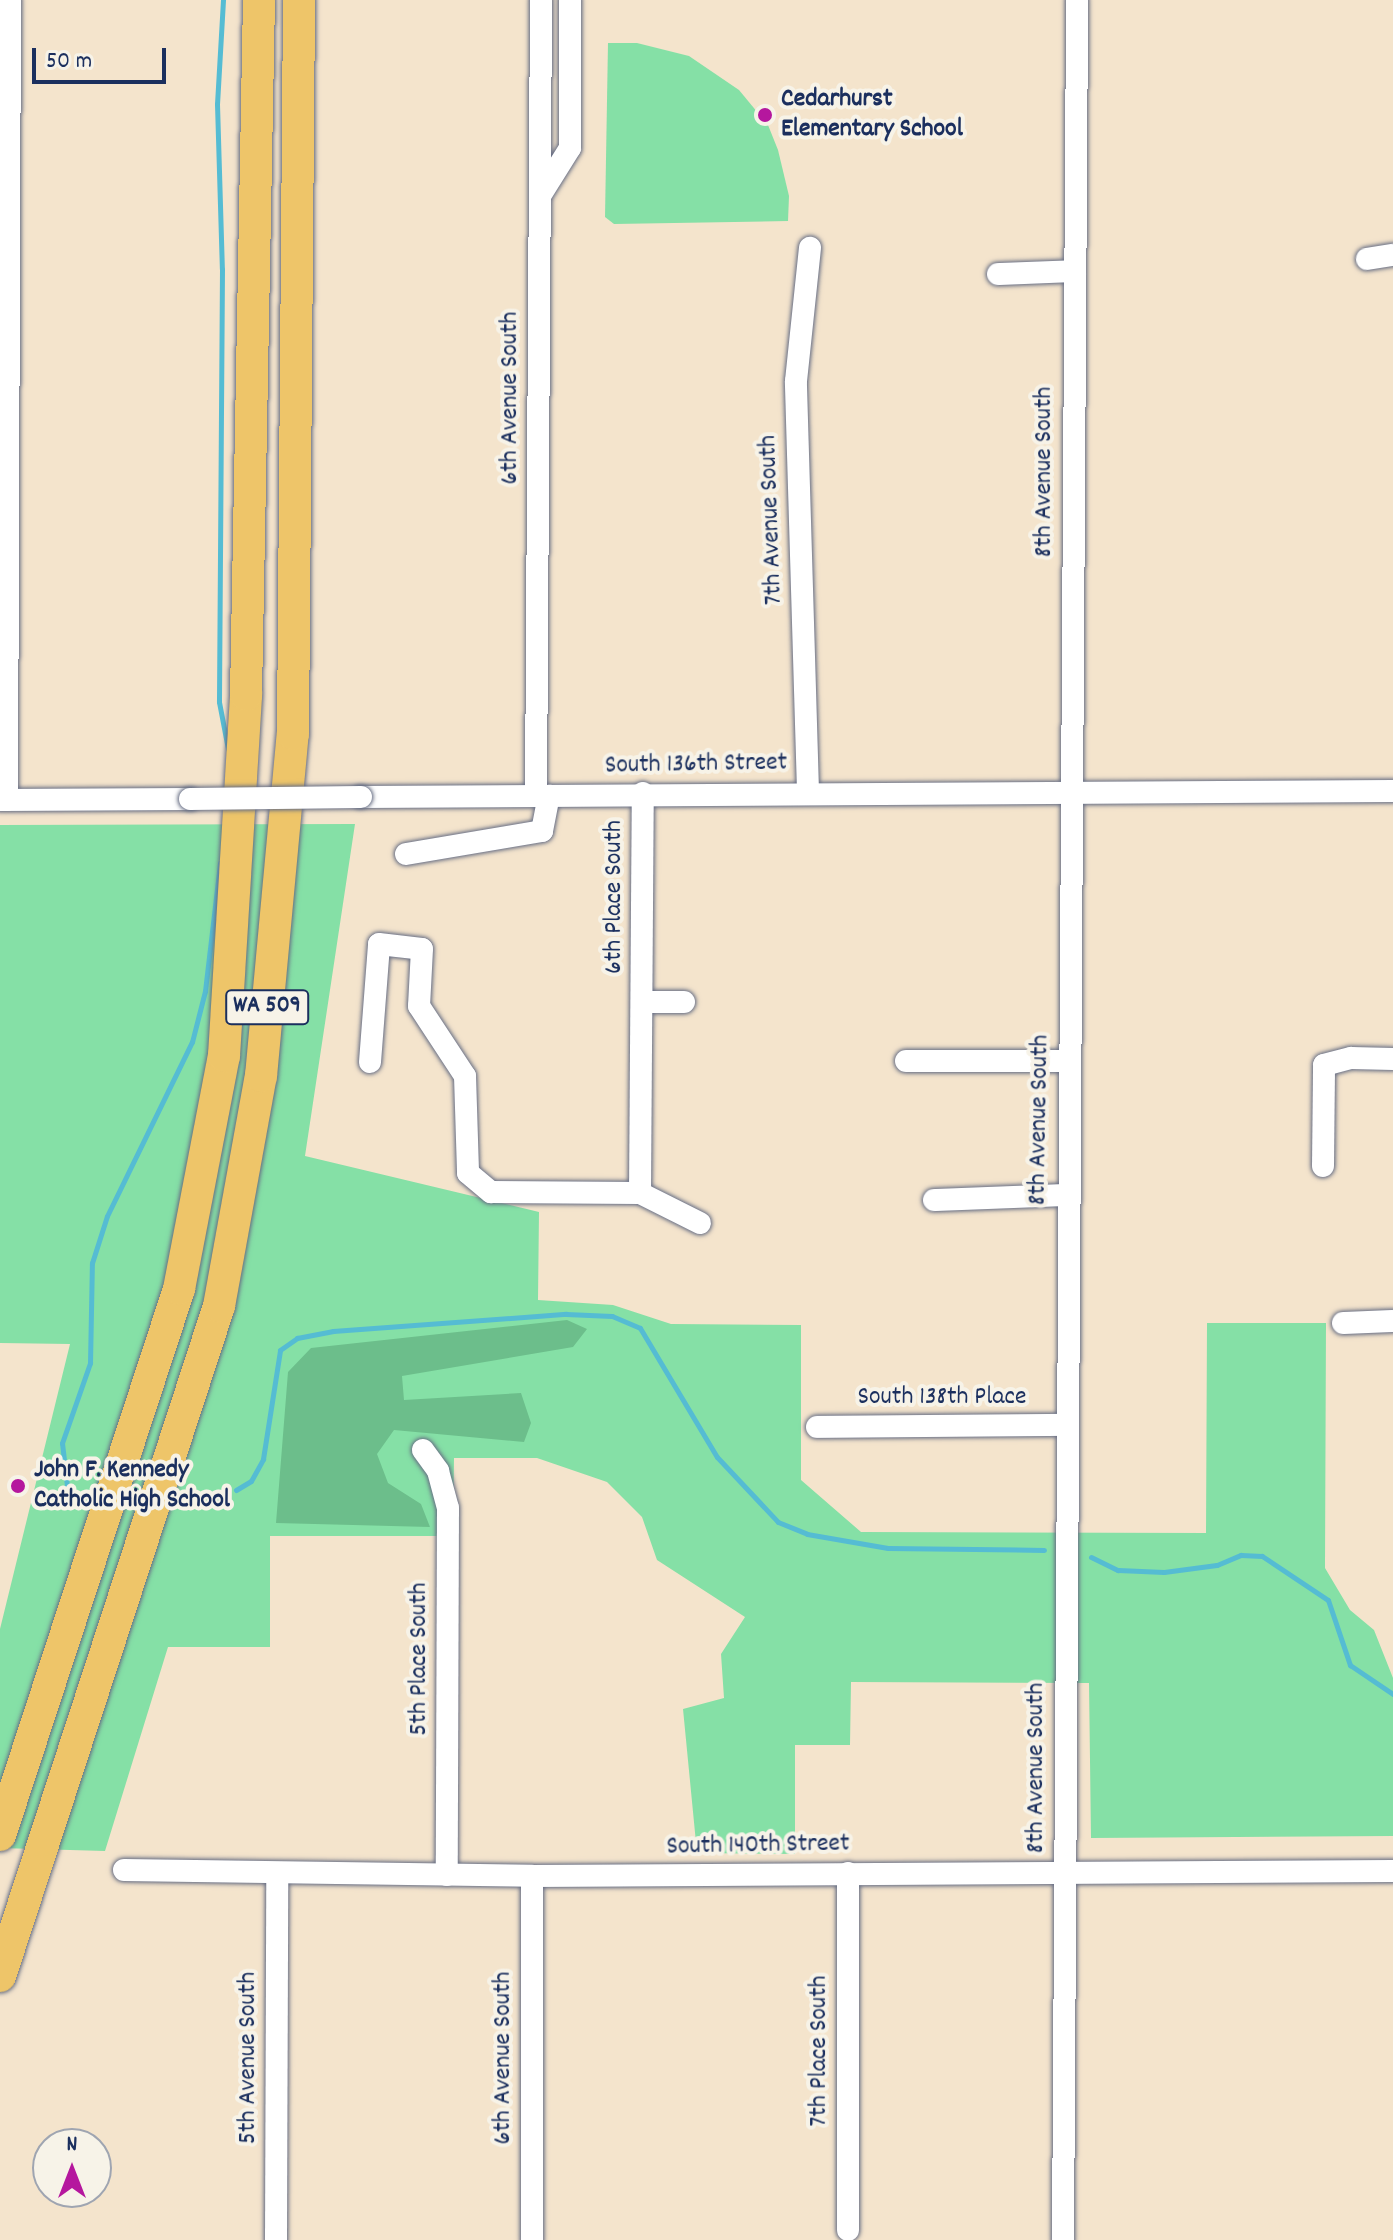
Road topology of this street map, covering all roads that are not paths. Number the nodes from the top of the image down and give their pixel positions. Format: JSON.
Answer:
{"nodes":[{"id":1,"x":10,"y":0,"type":"edge"},
{"id":2,"x":259,"y":0,"type":"edge"},
{"id":3,"x":299,"y":0,"type":"edge"},
{"id":4,"x":541,"y":0,"type":"edge"},
{"id":5,"x":570,"y":0,"type":"edge"},
{"id":6,"x":1077,"y":0,"type":"edge"},
{"id":7,"x":540,"y":196,"type":"junction"},
{"id":8,"x":810,"y":248,"type":"dead end"},
{"id":9,"x":1393,"y":255,"type":"edge"},
{"id":10,"x":1367,"y":259,"type":"dead end"},
{"id":11,"x":1075,"y":271,"type":"junction"},
{"id":12,"x":998,"y":274,"type":"dead end"},
{"id":13,"x":808,"y":791,"type":"junction"},
{"id":14,"x":1393,"y":791,"type":"edge"},
{"id":15,"x":1071,"y":792,"type":"junction"},
{"id":16,"x":643,"y":793,"type":"junction"},
{"id":17,"x":543,"y":796,"type":"junction"},
{"id":18,"x":4,"y":800,"type":"edge"},
{"id":19,"x":406,"y":854,"type":"dead end"},
{"id":20,"x":642,"y":1002,"type":"junction"},
{"id":21,"x":684,"y":1002,"type":"dead end"},
{"id":22,"x":1393,"y":1059,"type":"edge"},
{"id":23,"x":906,"y":1061,"type":"dead end"},
{"id":24,"x":1068,"y":1061,"type":"junction"},
{"id":25,"x":370,"y":1062,"type":"dead end"},
{"id":26,"x":1323,"y":1166,"type":"dead end"},
{"id":27,"x":640,"y":1193,"type":"junction"},
{"id":28,"x":1067,"y":1195,"type":"junction"},
{"id":29,"x":934,"y":1200,"type":"dead end"},
{"id":30,"x":700,"y":1223,"type":"dead end"},
{"id":31,"x":1393,"y":1321,"type":"edge"},
{"id":32,"x":1343,"y":1323,"type":"dead end"},
{"id":33,"x":1066,"y":1425,"type":"junction"},
{"id":34,"x":817,"y":1427,"type":"dead end"},
{"id":35,"x":423,"y":1450,"type":"dead end"},
{"id":36,"x":0,"y":1835,"type":"edge"},
{"id":37,"x":124,"y":1870,"type":"dead end"},
{"id":38,"x":1393,"y":1871,"type":"edge"},
{"id":39,"x":848,"y":1873,"type":"junction"},
{"id":40,"x":1065,"y":1873,"type":"junction"},
{"id":41,"x":447,"y":1875,"type":"junction"},
{"id":42,"x":277,"y":1876,"type":"junction"},
{"id":43,"x":532,"y":1876,"type":"junction"},
{"id":44,"x":0,"y":1976,"type":"edge"},
{"id":45,"x":848,"y":2230,"type":"dead end"},
{"id":46,"x":276,"y":2240,"type":"edge"},
{"id":47,"x":532,"y":2240,"type":"edge"},
{"id":48,"x":1063,"y":2240,"type":"edge"}],
"edges":[{"from":1,"to":18,"type":"street"},
{"from":2,"to":36,"type":"highway","number":"WA 509"},
{"from":3,"to":44,"type":"highway","number":"WA 509"},
{"from":4,"to":7,"type":"street","name":"6th Avenue South"},
{"from":5,"to":7,"type":"street"},
{"from":6,"to":11,"type":"street","name":"8th Avenue South"},
{"from":7,"to":17,"type":"street","name":"6th Avenue South"},
{"from":8,"to":13,"type":"street","name":"7th Avenue South"},
{"from":9,"to":10,"type":"street"},
{"from":11,"to":12,"type":"street"},
{"from":11,"to":15,"type":"street","name":"8th Avenue South"},
{"from":13,"to":15,"type":"street","name":"South 136th Street"},
{"from":13,"to":16,"type":"street","name":"South 136th Street"},
{"from":14,"to":15,"type":"street","name":"South 136th Street"},
{"from":15,"to":24,"type":"street","name":"8th Avenue South"},
{"from":16,"to":17,"type":"street","name":"South 136th Street"},
{"from":16,"to":20,"type":"street","name":"6th Place South"},
{"from":17,"to":18,"type":"street","name":"South 136th Street","bridge":true},
{"from":17,"to":19,"type":"street","name":"6th Avenue South"},
{"from":20,"to":21,"type":"street","name":"6th Place South"},
{"from":20,"to":27,"type":"street","name":"6th Place South"},
{"from":22,"to":26,"type":"street"},
{"from":23,"to":24,"type":"street"},
{"from":24,"to":28,"type":"street","name":"8th Avenue South"},
{"from":25,"to":27,"type":"street"},
{"from":27,"to":30,"type":"street"},
{"from":28,"to":29,"type":"street"},
{"from":28,"to":33,"type":"street","name":"8th Avenue South"},
{"from":31,"to":32,"type":"street"},
{"from":33,"to":34,"type":"street","name":"South 138th Place"},
{"from":33,"to":40,"type":"street","name":"8th Avenue South"},
{"from":35,"to":41,"type":"street","name":"5th Place South"},
{"from":37,"to":42,"type":"street","name":"South 140th Street"},
{"from":38,"to":40,"type":"street","name":"South 140th Street"},
{"from":39,"to":40,"type":"street","name":"South 140th Street"},
{"from":39,"to":43,"type":"street","name":"South 140th Street"},
{"from":39,"to":45,"type":"street","name":"7th Place South"},
{"from":40,"to":48,"type":"street","name":"8th Avenue South"},
{"from":41,"to":42,"type":"street","name":"South 140th Street"},
{"from":41,"to":43,"type":"street","name":"South 140th Street"},
{"from":42,"to":46,"type":"street","name":"5th Avenue South"},
{"from":43,"to":47,"type":"street","name":"6th Avenue South"}]}
